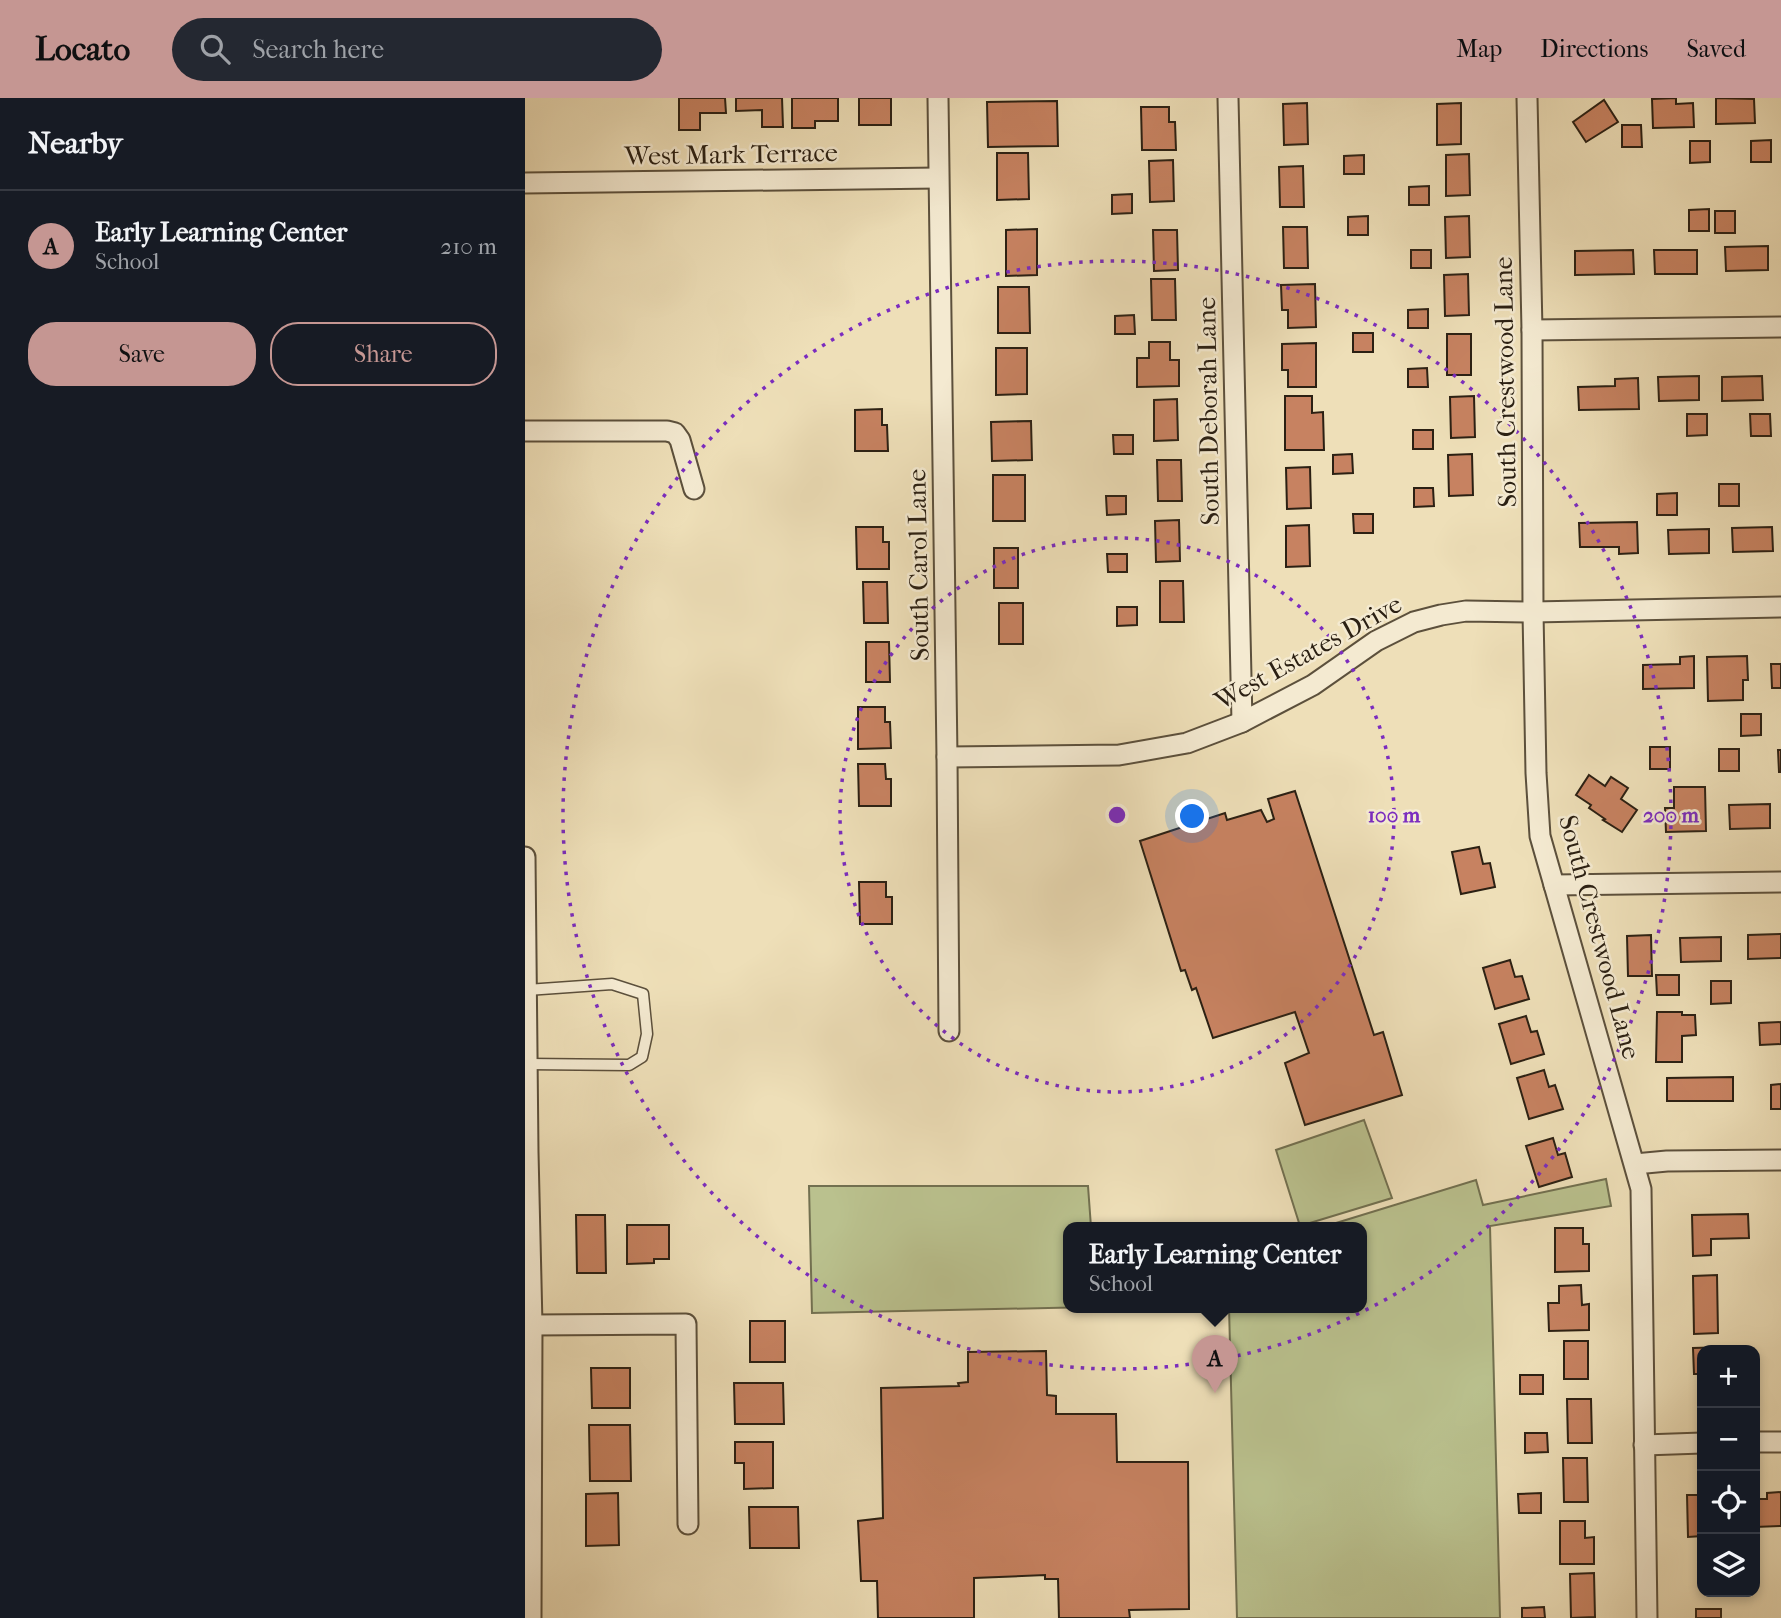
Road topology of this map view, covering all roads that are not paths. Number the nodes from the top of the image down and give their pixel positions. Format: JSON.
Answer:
{"nodes":[{"id":1,"x":938,"y":98,"type":"edge"},
{"id":2,"x":1228,"y":98,"type":"edge"},
{"id":3,"x":1527,"y":98,"type":"edge"},
{"id":4,"x":938,"y":177,"type":"junction"},
{"id":5,"x":525,"y":183,"type":"edge"},
{"id":6,"x":1781,"y":327,"type":"edge"},
{"id":7,"x":1532,"y":330,"type":"junction"},
{"id":8,"x":525,"y":431,"type":"edge"},
{"id":9,"x":694,"y":489,"type":"dead end"},
{"id":10,"x":1781,"y":607,"type":"edge"},
{"id":11,"x":1533,"y":612,"type":"junction"},
{"id":12,"x":1242,"y":722,"type":"junction"},
{"id":13,"x":947,"y":757,"type":"junction"},
{"id":14,"x":525,"y":857,"type":"edge"},
{"id":15,"x":1781,"y":882,"type":"edge"},
{"id":16,"x":1554,"y":885,"type":"junction"},
{"id":17,"x":527,"y":990,"type":"junction"},
{"id":18,"x":949,"y":1031,"type":"dead end"},
{"id":19,"x":527,"y":1065,"type":"junction"},
{"id":20,"x":526,"y":1152,"type":"edge"},
{"id":21,"x":1781,"y":1160,"type":"edge"},
{"id":22,"x":1635,"y":1164,"type":"junction"},
{"id":23,"x":532,"y":1325,"type":"junction"},
{"id":24,"x":1781,"y":1442,"type":"edge"},
{"id":25,"x":1697,"y":1443,"type":"edge"},
{"id":26,"x":1760,"y":1443,"type":"edge"},
{"id":27,"x":1644,"y":1445,"type":"junction"},
{"id":28,"x":688,"y":1524,"type":"dead end"},
{"id":29,"x":531,"y":1618,"type":"edge"},
{"id":30,"x":1647,"y":1618,"type":"edge"}],
"edges":[{"from":1,"to":4,"type":"street","name":"South Carol Lane"},
{"from":2,"to":12,"type":"street","name":"South Deborah Lane"},
{"from":3,"to":7,"type":"street","name":"South Crestwood Lane"},
{"from":4,"to":5,"type":"street","name":"West Mark Terrace"},
{"from":4,"to":13,"type":"street","name":"South Carol Lane"},
{"from":6,"to":7,"type":"street"},
{"from":7,"to":11,"type":"street","name":"South Crestwood Lane"},
{"from":8,"to":9,"type":"street"},
{"from":10,"to":11,"type":"street","name":"West Estates Drive"},
{"from":11,"to":12,"type":"street","name":"West Estates Drive"},
{"from":11,"to":16,"type":"street","name":"South Crestwood Lane"},
{"from":12,"to":13,"type":"street","name":"West Estates Drive"},
{"from":13,"to":18,"type":"street","name":"South Carol Lane"},
{"from":14,"to":17,"type":"street"},
{"from":15,"to":16,"type":"street"},
{"from":16,"to":22,"type":"street","name":"South Crestwood Lane"},
{"from":17,"to":19,"type":"street"},
{"from":17,"to":19,"type":"lane"},
{"from":19,"to":20,"type":"street"},
{"from":20,"to":23,"type":"street"},
{"from":21,"to":22,"type":"street"},
{"from":22,"to":27,"type":"street","name":"South Crestwood Lane"},
{"from":23,"to":28,"type":"street"},
{"from":23,"to":29,"type":"street"},
{"from":24,"to":26,"type":"street"},
{"from":25,"to":27,"type":"street"},
{"from":27,"to":30,"type":"street","name":"South Crestwood Lane"}]}
